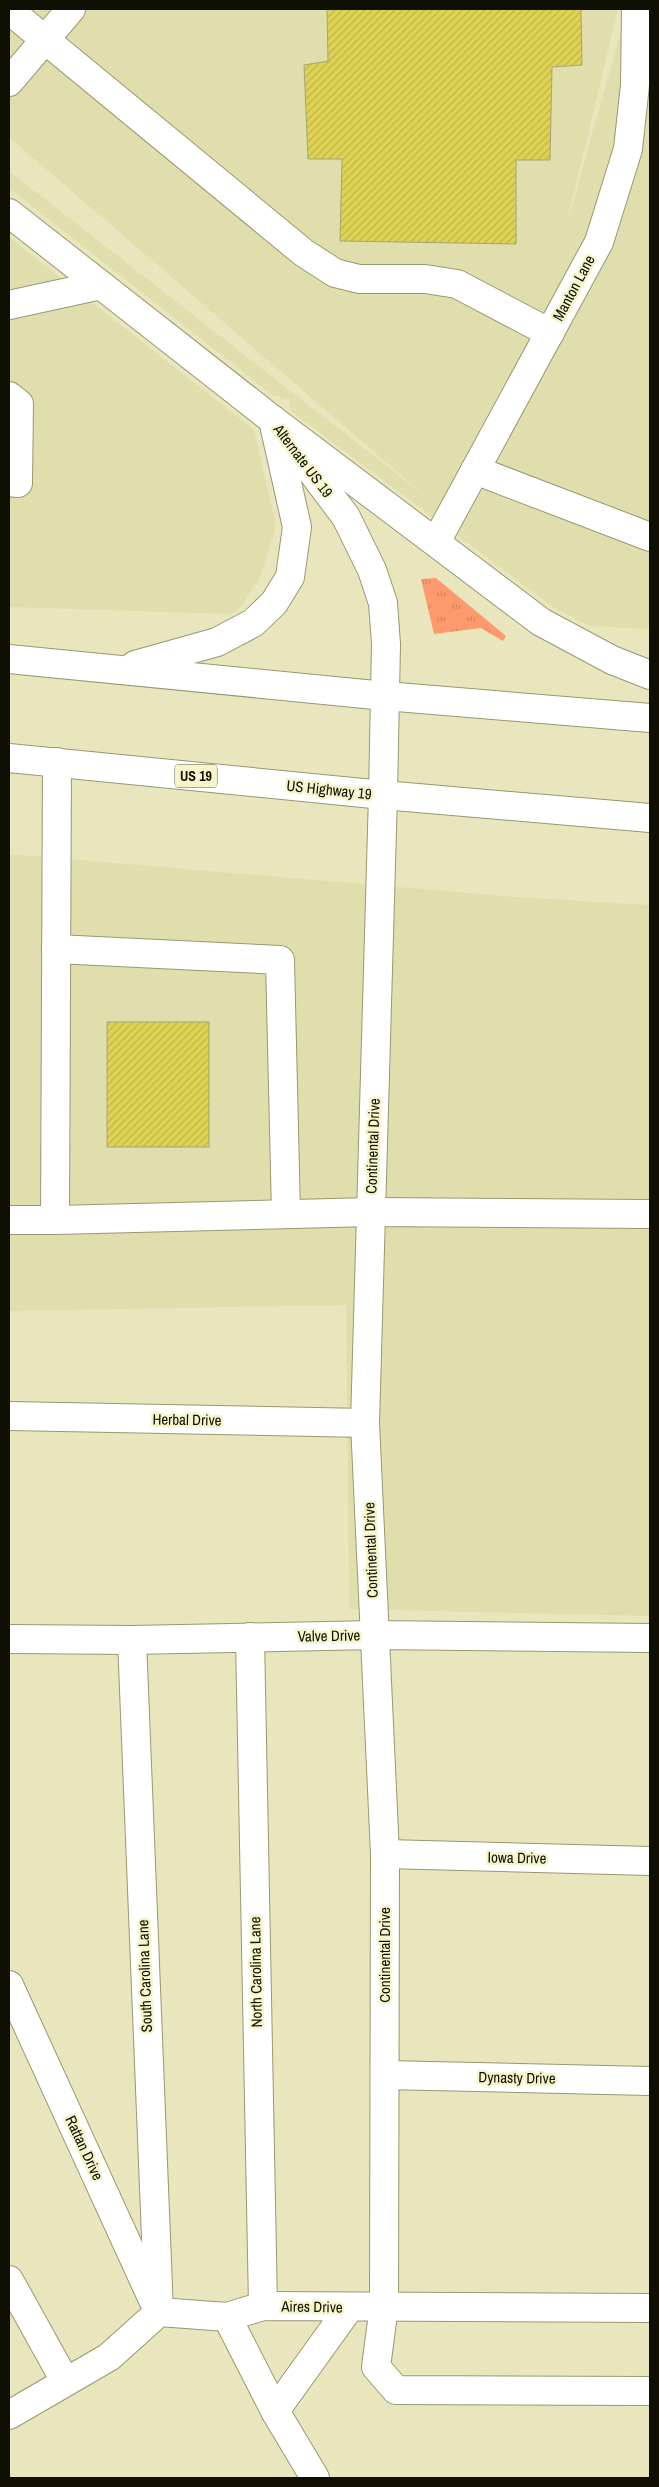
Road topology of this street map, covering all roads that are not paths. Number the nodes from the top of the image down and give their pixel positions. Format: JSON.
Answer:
{"nodes":[{"id":1,"x":71,"y":9,"type":"edge"},
{"id":2,"x":636,"y":9,"type":"edge"},
{"id":3,"x":9,"y":10,"type":"edge"},
{"id":4,"x":44,"y":39,"type":"junction"},
{"id":5,"x":9,"y":82,"type":"edge"},
{"id":6,"x":9,"y":213,"type":"edge"},
{"id":7,"x":101,"y":285,"type":"junction"},
{"id":8,"x":9,"y":305,"type":"edge"},
{"id":9,"x":550,"y":333,"type":"junction"},
{"id":10,"x":9,"y":396,"type":"edge"},
{"id":11,"x":273,"y":420,"type":"junction"},
{"id":12,"x":14,"y":430,"type":"edge"},
{"id":13,"x":13,"y":470,"type":"edge"},
{"id":14,"x":475,"y":470,"type":"junction"},
{"id":15,"x":650,"y":537,"type":"edge"},
{"id":16,"x":436,"y":542,"type":"junction"},
{"id":17,"x":9,"y":658,"type":"edge"},
{"id":18,"x":117,"y":670,"type":"junction"},
{"id":19,"x":650,"y":675,"type":"edge"},
{"id":20,"x":385,"y":696,"type":"junction"},
{"id":21,"x":650,"y":718,"type":"edge"},
{"id":22,"x":9,"y":758,"type":"edge"},
{"id":23,"x":57,"y":762,"type":"junction"},
{"id":24,"x":383,"y":795,"type":"junction"},
{"id":25,"x":650,"y":818,"type":"edge"},
{"id":26,"x":56,"y":949,"type":"junction"},
{"id":27,"x":371,"y":1212,"type":"junction"},
{"id":28,"x":286,"y":1214,"type":"junction"},
{"id":29,"x":650,"y":1214,"type":"edge"},
{"id":30,"x":9,"y":1220,"type":"edge"},
{"id":31,"x":55,"y":1220,"type":"junction"},
{"id":32,"x":9,"y":1416,"type":"edge"},
{"id":33,"x":365,"y":1423,"type":"junction"},
{"id":34,"x":375,"y":1635,"type":"junction"},
{"id":35,"x":250,"y":1637,"type":"junction"},
{"id":36,"x":650,"y":1638,"type":"edge"},
{"id":37,"x":9,"y":1639,"type":"edge"},
{"id":38,"x":132,"y":1640,"type":"junction"},
{"id":39,"x":385,"y":1854,"type":"junction"},
{"id":40,"x":650,"y":1861,"type":"edge"},
{"id":41,"x":9,"y":1985,"type":"edge"},
{"id":42,"x":385,"y":2075,"type":"junction"},
{"id":43,"x":650,"y":2081,"type":"edge"},
{"id":44,"x":9,"y":2280,"type":"edge"},
{"id":45,"x":263,"y":2306,"type":"junction"},
{"id":46,"x":384,"y":2306,"type":"junction"},
{"id":47,"x":348,"y":2308,"type":"junction"},
{"id":48,"x":650,"y":2308,"type":"edge"},
{"id":49,"x":159,"y":2312,"type":"junction"},
{"id":50,"x":228,"y":2317,"type":"junction"},
{"id":51,"x":65,"y":2381,"type":"junction"},
{"id":52,"x":650,"y":2391,"type":"edge"},
{"id":53,"x":275,"y":2411,"type":"junction"},
{"id":54,"x":9,"y":2415,"type":"edge"},
{"id":55,"x":315,"y":2478,"type":"edge"}],
"edges":[{"from":1,"to":4,"type":"main road"},
{"from":2,"to":9,"type":"main road","name":"Manton Lane"},
{"from":3,"to":4,"type":"main road"},
{"from":4,"to":5,"type":"main road"},
{"from":4,"to":9,"type":"main road"},
{"from":6,"to":7,"type":"main road","name":"Alternate US 19"},
{"from":7,"to":8,"type":"main road"},
{"from":7,"to":11,"type":"main road","name":"Alternate US 19"},
{"from":9,"to":14,"type":"main road","name":"Manton Lane"},
{"from":10,"to":12,"type":"main road"},
{"from":11,"to":16,"type":"main road"},
{"from":11,"to":18,"type":"main road"},
{"from":11,"to":20,"type":"main road","name":"Alternate US 19"},
{"from":12,"to":13,"type":"main road"},
{"from":14,"to":15,"type":"main road"},
{"from":14,"to":16,"type":"main road","name":"Manton Lane"},
{"from":16,"to":19,"type":"main road"},
{"from":17,"to":18,"type":"main road"},
{"from":18,"to":20,"type":"main road"},
{"from":20,"to":21,"type":"main road"},
{"from":20,"to":24,"type":"main road","name":"Alternate US 19"},
{"from":22,"to":23,"type":"main road","name":"US Highway 19","number":"US 19"},
{"from":23,"to":24,"type":"main road","name":"US Highway 19","number":"US 19"},
{"from":23,"to":26,"type":"main road"},
{"from":24,"to":25,"type":"main road","name":"US Highway 19","number":"US 19"},
{"from":24,"to":27,"type":"main road","name":"Continental Drive"},
{"from":26,"to":28,"type":"main road"},
{"from":26,"to":31,"type":"main road"},
{"from":27,"to":28,"type":"main road"},
{"from":27,"to":29,"type":"main road"},
{"from":27,"to":33,"type":"main road","name":"Continental Drive"},
{"from":28,"to":31,"type":"main road"},
{"from":30,"to":31,"type":"main road"},
{"from":32,"to":33,"type":"main road","name":"Herbal Drive"},
{"from":33,"to":34,"type":"main road","name":"Continental Drive"},
{"from":34,"to":35,"type":"main road","name":"Valve Drive"},
{"from":34,"to":36,"type":"main road","name":"Valve Drive"},
{"from":34,"to":39,"type":"main road","name":"Continental Drive"},
{"from":35,"to":38,"type":"main road","name":"Valve Drive"},
{"from":35,"to":45,"type":"main road","name":"North Carolina Lane"},
{"from":37,"to":38,"type":"main road","name":"Valve Drive"},
{"from":38,"to":49,"type":"main road","name":"South Carolina Lane"},
{"from":39,"to":40,"type":"main road","name":"Iowa Drive"},
{"from":39,"to":42,"type":"main road","name":"Continental Drive"},
{"from":41,"to":49,"type":"main road","name":"Rattan Drive"},
{"from":42,"to":43,"type":"main road","name":"Dynasty Drive"},
{"from":42,"to":46,"type":"main road","name":"Continental Drive"},
{"from":44,"to":51,"type":"main road"},
{"from":45,"to":47,"type":"main road","name":"Aires Drive"},
{"from":45,"to":50,"type":"main road","name":"Aires Drive"},
{"from":46,"to":47,"type":"main road","name":"Aires Drive"},
{"from":46,"to":48,"type":"main road","name":"Aires Drive"},
{"from":46,"to":52,"type":"main road","name":"Continental Drive"},
{"from":47,"to":53,"type":"main road"},
{"from":49,"to":50,"type":"main road","name":"Aires Drive"},
{"from":49,"to":51,"type":"main road"},
{"from":50,"to":53,"type":"main road"},
{"from":51,"to":54,"type":"main road"},
{"from":53,"to":55,"type":"main road"}]}
